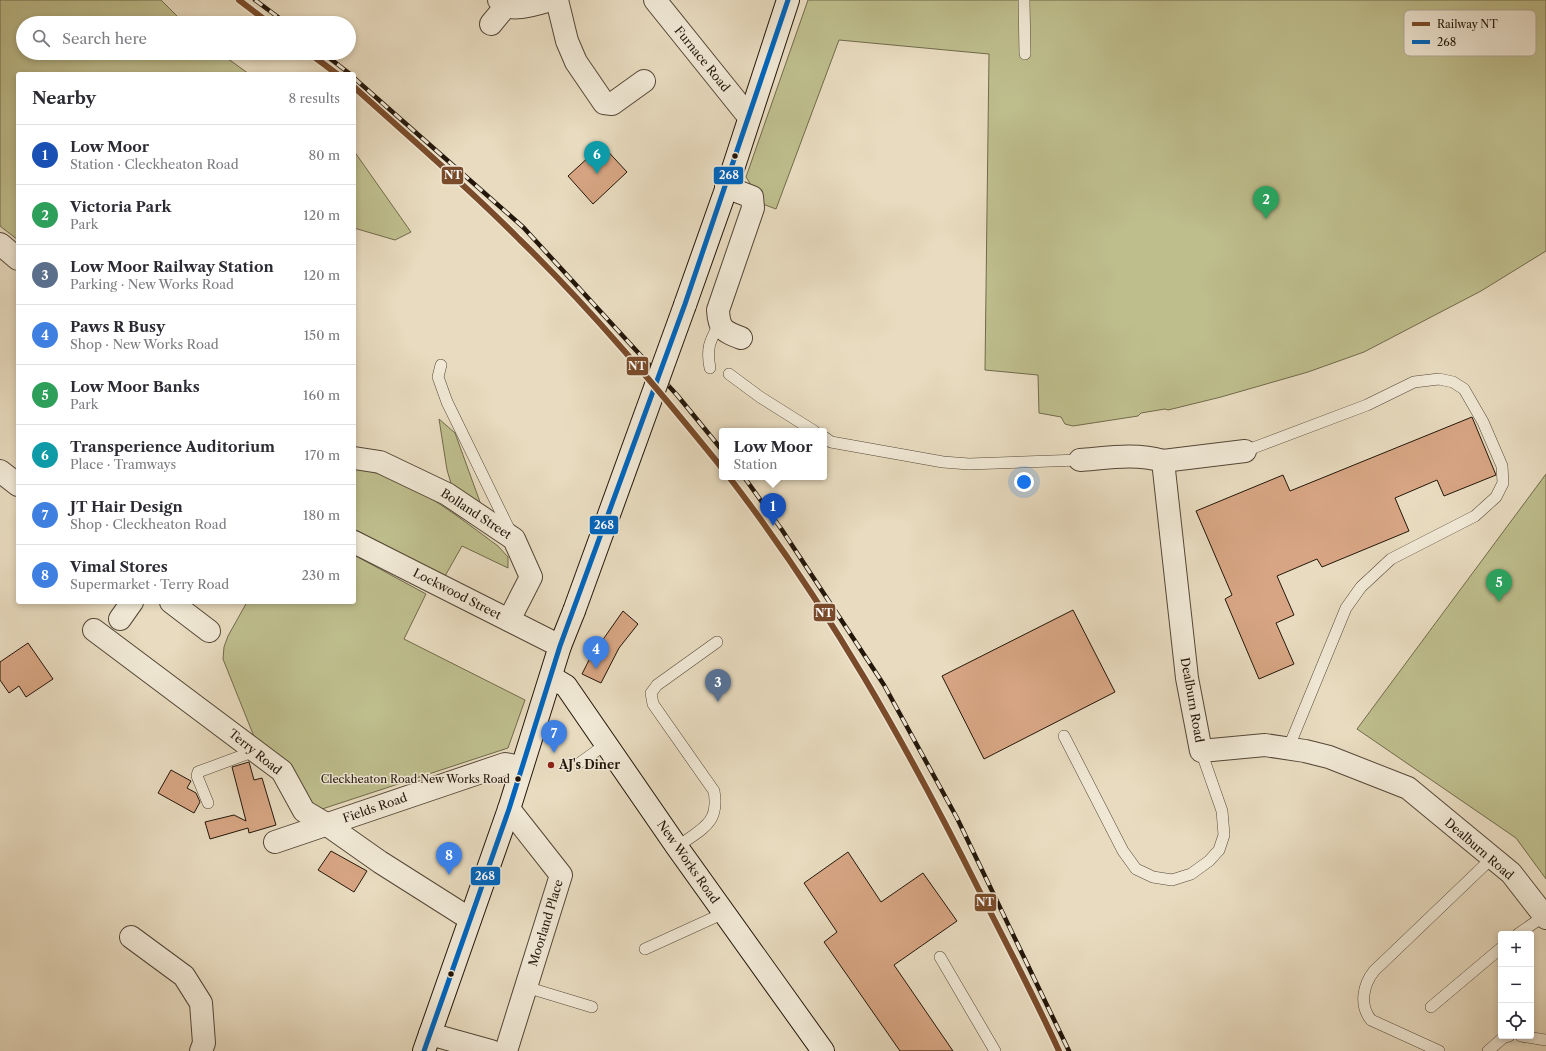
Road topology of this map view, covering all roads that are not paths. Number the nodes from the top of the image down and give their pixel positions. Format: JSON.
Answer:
{"nodes":[{"id":1,"x":552,"y":0,"type":"edge"},
{"id":2,"x":557,"y":0,"type":"edge"},
{"id":3,"x":788,"y":0,"type":"edge"},
{"id":4,"x":1024,"y":0,"type":"edge"},
{"id":5,"x":502,"y":3,"type":"edge"},
{"id":6,"x":662,"y":3,"type":"edge"},
{"id":7,"x":491,"y":24,"type":"dead end"},
{"id":8,"x":1024,"y":54,"type":"dead end"},
{"id":9,"x":644,"y":80,"type":"dead end"},
{"id":10,"x":749,"y":117,"type":"junction"},
{"id":11,"x":726,"y":187,"type":"junction"},
{"id":12,"x":0,"y":244,"type":"edge"},
{"id":13,"x":16,"y":257,"type":"edge"},
{"id":14,"x":719,"y":324,"type":"junction"},
{"id":15,"x":741,"y":338,"type":"dead end"},
{"id":16,"x":441,"y":365,"type":"dead end"},
{"id":17,"x":710,"y":368,"type":"dead end"},
{"id":18,"x":730,"y":374,"type":"dead end"},
{"id":19,"x":809,"y":428,"type":"edge"},
{"id":20,"x":827,"y":439,"type":"edge"},
{"id":21,"x":1245,"y":451,"type":"joint"},
{"id":22,"x":356,"y":458,"type":"edge"},
{"id":23,"x":1080,"y":460,"type":"joint"},
{"id":24,"x":1162,"y":461,"type":"junction"},
{"id":25,"x":0,"y":471,"type":"edge"},
{"id":26,"x":16,"y":483,"type":"edge"},
{"id":27,"x":514,"y":539,"type":"junction"},
{"id":28,"x":356,"y":543,"type":"edge"},
{"id":29,"x":175,"y":604,"type":"edge"},
{"id":30,"x":509,"y":620,"type":"junction"},
{"id":31,"x":94,"y":630,"type":"dead end"},
{"id":32,"x":209,"y":631,"type":"dead end"},
{"id":33,"x":717,"y":642,"type":"dead end"},
{"id":34,"x":560,"y":646,"type":"junction"},
{"id":35,"x":551,"y":677,"type":"junction"},
{"id":36,"x":1064,"y":736,"type":"dead end"},
{"id":37,"x":606,"y":744,"type":"junction"},
{"id":38,"x":1288,"y":749,"type":"junction"},
{"id":39,"x":256,"y":751,"type":"junction"},
{"id":40,"x":1201,"y":751,"type":"junction"},
{"id":41,"x":581,"y":762,"type":"dead end"},
{"id":42,"x":521,"y":768,"type":"junction"},
{"id":43,"x":208,"y":803,"type":"dead end"},
{"id":44,"x":509,"y":809,"type":"junction"},
{"id":45,"x":326,"y":824,"type":"junction"},
{"id":46,"x":275,"y":842,"type":"dead end"},
{"id":47,"x":677,"y":847,"type":"junction"},
{"id":48,"x":1492,"y":858,"type":"junction"},
{"id":49,"x":724,"y":913,"type":"junction"},
{"id":50,"x":1545,"y":917,"type":"edge"},
{"id":51,"x":470,"y":919,"type":"junction"},
{"id":52,"x":1523,"y":931,"type":"edge"},
{"id":53,"x":131,"y":937,"type":"dead end"},
{"id":54,"x":645,"y":949,"type":"dead end"},
{"id":55,"x":1498,"y":951,"type":"edge"},
{"id":56,"x":940,"y":957,"type":"dead end"},
{"id":57,"x":526,"y":987,"type":"junction"},
{"id":58,"x":592,"y":1007,"type":"dead end"},
{"id":59,"x":1431,"y":1007,"type":"dead end"},
{"id":60,"x":1534,"y":1038,"type":"edge"},
{"id":61,"x":1502,"y":1039,"type":"edge"},
{"id":62,"x":1546,"y":1040,"type":"edge"},
{"id":63,"x":427,"y":1042,"type":"edge"},
{"id":64,"x":201,"y":1051,"type":"edge"},
{"id":65,"x":491,"y":1051,"type":"edge"},
{"id":66,"x":506,"y":1051,"type":"edge"},
{"id":67,"x":823,"y":1051,"type":"edge"},
{"id":68,"x":995,"y":1051,"type":"edge"},
{"id":69,"x":1439,"y":1051,"type":"edge"},
{"id":70,"x":1488,"y":1051,"type":"edge"}],
"edges":[{"from":1,"to":5,"type":"street"},
{"from":2,"to":9,"type":"street"},
{"from":3,"to":10,"type":"street"},
{"from":4,"to":8,"type":"lane"},
{"from":5,"to":7,"type":"street"},
{"from":6,"to":10,"type":"street","name":"Furnace Road"},
{"from":10,"to":11,"type":"street"},
{"from":11,"to":14,"type":"street"},
{"from":11,"to":34,"type":"street","bridge":true},
{"from":12,"to":13,"type":"street"},
{"from":14,"to":15,"type":"street"},
{"from":14,"to":17,"type":"lane"},
{"from":16,"to":27,"type":"lane"},
{"from":18,"to":19,"type":"lane"},
{"from":20,"to":23,"type":"lane"},
{"from":21,"to":24,"type":"street"},
{"from":21,"to":38,"type":"lane"},
{"from":22,"to":27,"type":"street","name":"Bolland Street"},
{"from":23,"to":24,"type":"street"},
{"from":24,"to":40,"type":"street","name":"Dealburn Road"},
{"from":25,"to":26,"type":"street"},
{"from":27,"to":30,"type":"street","name":"Bolland Street"},
{"from":28,"to":30,"type":"street","name":"Lockwood Street"},
{"from":29,"to":32,"type":"street"},
{"from":30,"to":34,"type":"street","name":"Lockwood Street"},
{"from":31,"to":39,"type":"street","name":"Terry Road"},
{"from":33,"to":47,"type":"lane"},
{"from":34,"to":35,"type":"street"},
{"from":35,"to":37,"type":"street","name":"New Works Road"},
{"from":35,"to":42,"type":"street"},
{"from":36,"to":40,"type":"lane"},
{"from":37,"to":41,"type":"lane"},
{"from":37,"to":47,"type":"street","name":"New Works Road"},
{"from":38,"to":40,"type":"street","name":"Dealburn Road"},
{"from":38,"to":48,"type":"street","name":"Dealburn Road"},
{"from":39,"to":43,"type":"lane"},
{"from":39,"to":45,"type":"street","name":"Terry Road"},
{"from":42,"to":44,"type":"street"},
{"from":42,"to":45,"type":"street","name":"Fields Road"},
{"from":44,"to":51,"type":"street"},
{"from":44,"to":57,"type":"street","name":"Moorland Place"},
{"from":45,"to":46,"type":"street","name":"Fields Road"},
{"from":45,"to":51,"type":"street","name":"Terry Road"},
{"from":47,"to":49,"type":"street","name":"New Works Road"},
{"from":48,"to":50,"type":"street","name":"Dealburn Road"},
{"from":48,"to":69,"type":"lane"},
{"from":49,"to":54,"type":"lane"},
{"from":49,"to":67,"type":"street","name":"New Works Road"},
{"from":50,"to":52,"type":"lane"},
{"from":51,"to":63,"type":"street"},
{"from":53,"to":64,"type":"street"},
{"from":55,"to":59,"type":"lane"},
{"from":56,"to":68,"type":"lane"},
{"from":57,"to":58,"type":"lane"},
{"from":57,"to":66,"type":"street","name":"Moorland Place"},
{"from":60,"to":62,"type":"lane"},
{"from":61,"to":70,"type":"lane"},
{"from":63,"to":65,"type":"street"}]}
